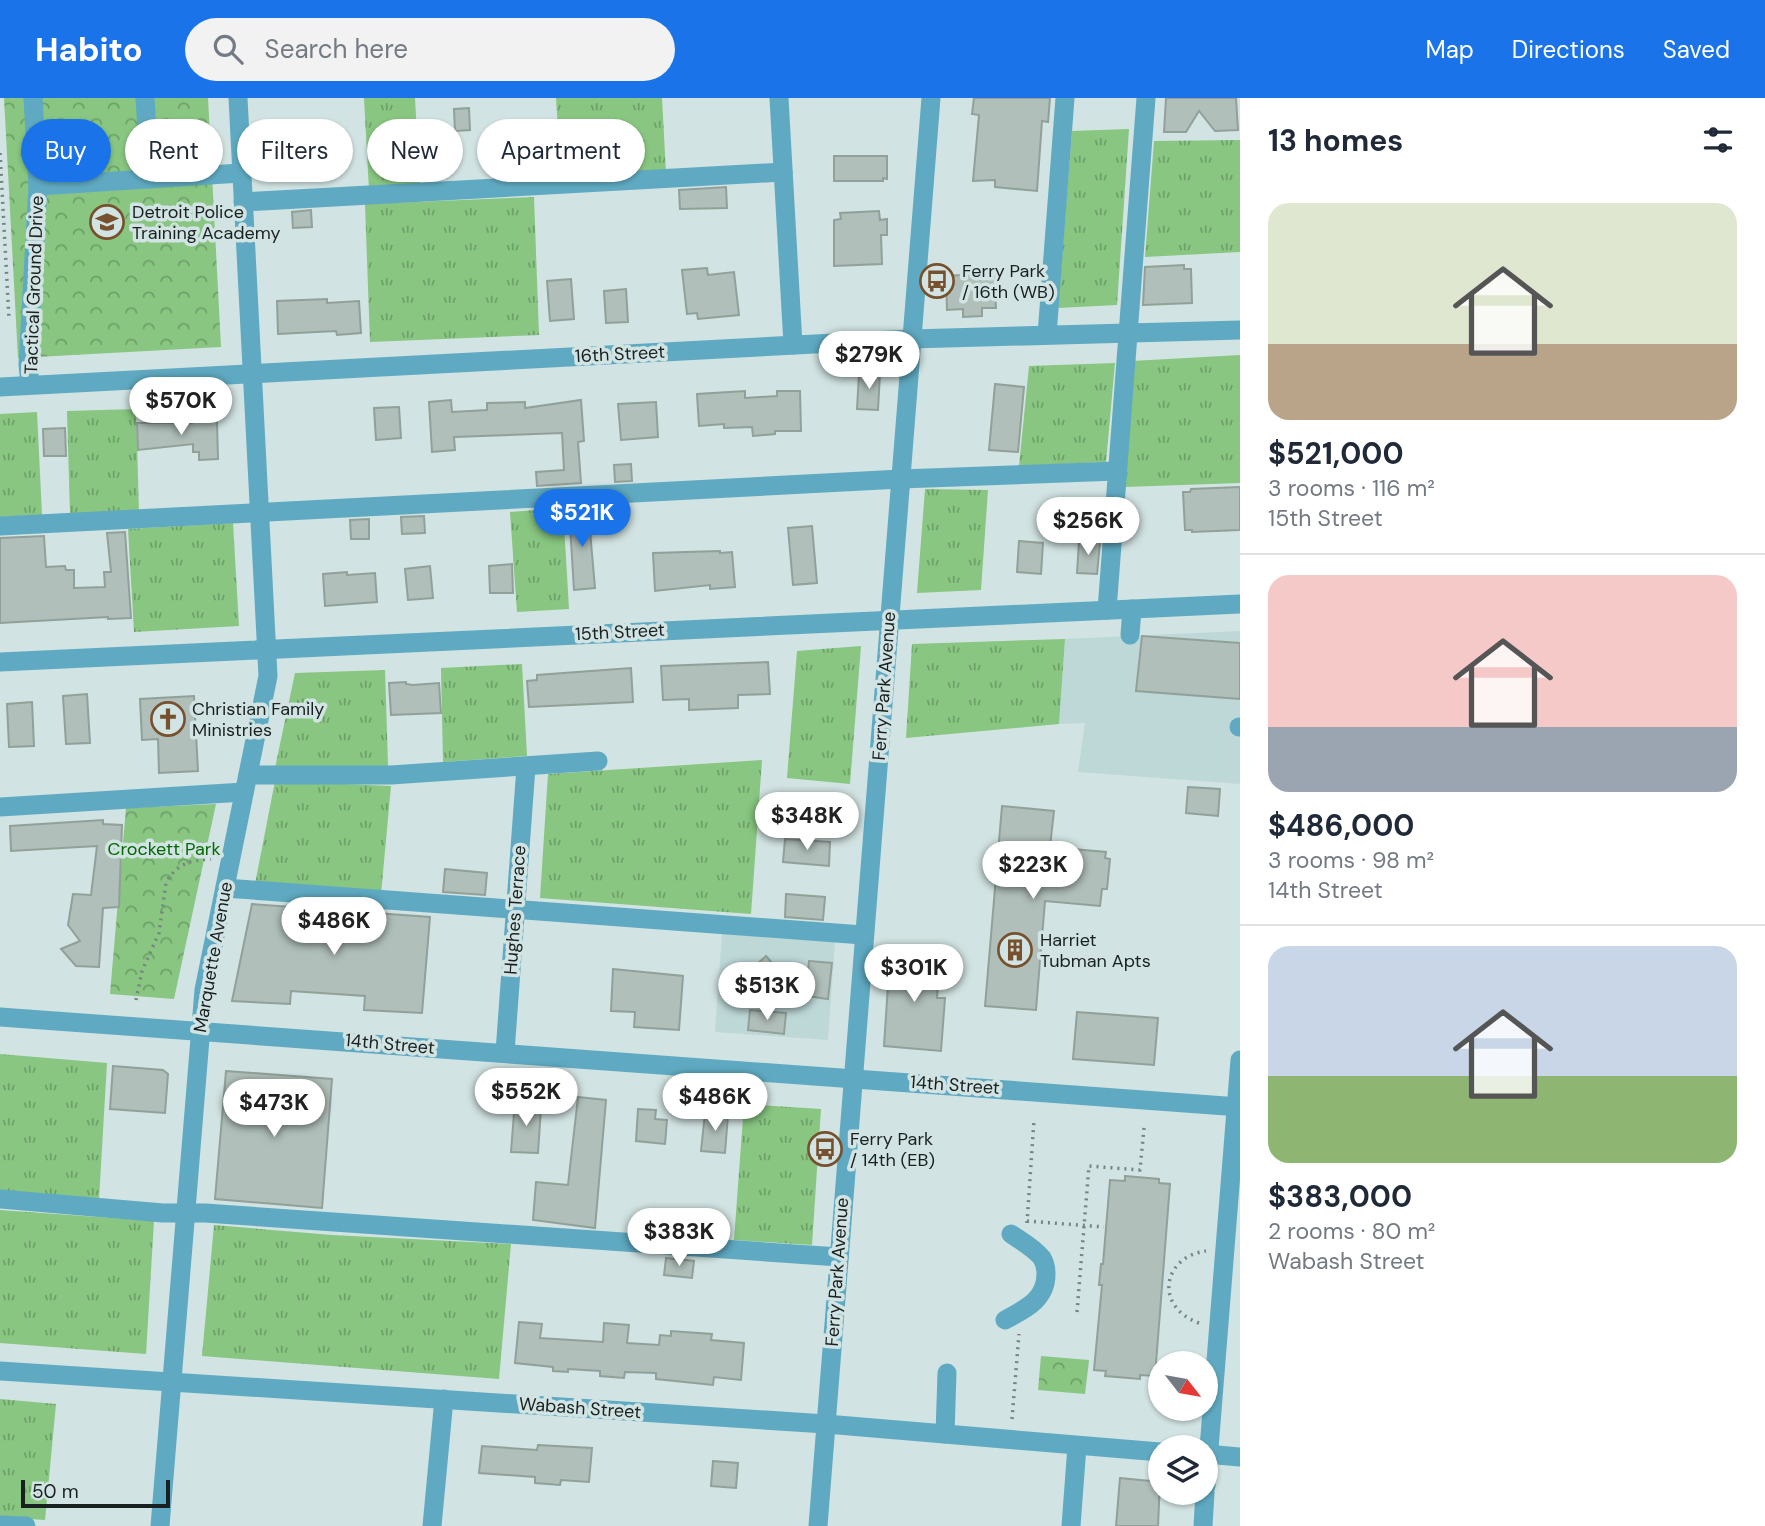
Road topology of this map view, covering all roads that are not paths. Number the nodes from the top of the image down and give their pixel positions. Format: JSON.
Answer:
{"nodes":[{"id":1,"x":33,"y":98,"type":"edge"},
{"id":2,"x":145,"y":98,"type":"edge"},
{"id":3,"x":238,"y":98,"type":"edge"},
{"id":4,"x":779,"y":98,"type":"edge"},
{"id":5,"x":931,"y":98,"type":"edge"},
{"id":6,"x":1065,"y":98,"type":"edge"},
{"id":7,"x":1146,"y":98,"type":"edge"},
{"id":8,"x":146,"y":119,"type":"edge"},
{"id":9,"x":239,"y":119,"type":"edge"},
{"id":10,"x":783,"y":172,"type":"junction"},
{"id":11,"x":125,"y":181,"type":"edge"},
{"id":12,"x":242,"y":182,"type":"edge"},
{"id":13,"x":38,"y":186,"type":"junction"},
{"id":14,"x":243,"y":202,"type":"junction"},
{"id":15,"x":1240,"y":330,"type":"edge"},
{"id":16,"x":1128,"y":333,"type":"junction"},
{"id":17,"x":1047,"y":335,"type":"junction"},
{"id":18,"x":911,"y":339,"type":"junction"},
{"id":19,"x":793,"y":345,"type":"junction"},
{"id":20,"x":251,"y":373,"type":"junction"},
{"id":21,"x":30,"y":385,"type":"junction"},
{"id":22,"x":0,"y":387,"type":"edge"},
{"id":23,"x":1117,"y":471,"type":"junction"},
{"id":24,"x":901,"y":479,"type":"junction"},
{"id":25,"x":260,"y":513,"type":"junction"},
{"id":26,"x":0,"y":526,"type":"edge"},
{"id":27,"x":1240,"y":604,"type":"edge"},
{"id":28,"x":1132,"y":608,"type":"junction"},
{"id":29,"x":1107,"y":610,"type":"junction"},
{"id":30,"x":889,"y":619,"type":"junction"},
{"id":31,"x":1130,"y":635,"type":"dead end"},
{"id":32,"x":268,"y":651,"type":"junction"},
{"id":33,"x":0,"y":662,"type":"edge"},
{"id":34,"x":598,"y":761,"type":"dead end"},
{"id":35,"x":526,"y":767,"type":"junction"},
{"id":36,"x":246,"y":783,"type":"junction"},
{"id":37,"x":0,"y":807,"type":"edge"},
{"id":38,"x":225,"y":888,"type":"junction"},
{"id":39,"x":514,"y":909,"type":"junction"},
{"id":40,"x":863,"y":935,"type":"junction"},
{"id":41,"x":0,"y":1017,"type":"edge"},
{"id":42,"x":200,"y":1031,"type":"junction"},
{"id":43,"x":505,"y":1052,"type":"junction"},
{"id":44,"x":1240,"y":1060,"type":"edge"},
{"id":45,"x":852,"y":1078,"type":"junction"},
{"id":46,"x":1238,"y":1107,"type":"edge"},
{"id":47,"x":0,"y":1199,"type":"edge"},
{"id":48,"x":185,"y":1213,"type":"junction"},
{"id":49,"x":1011,"y":1234,"type":"dead end"},
{"id":50,"x":839,"y":1257,"type":"junction"},
{"id":51,"x":1005,"y":1320,"type":"dead end"},
{"id":52,"x":0,"y":1371,"type":"edge"},
{"id":53,"x":947,"y":1373,"type":"dead end"},
{"id":54,"x":172,"y":1382,"type":"junction"},
{"id":55,"x":444,"y":1399,"type":"junction"},
{"id":56,"x":826,"y":1424,"type":"junction"},
{"id":57,"x":945,"y":1434,"type":"junction"},
{"id":58,"x":1209,"y":1435,"type":"edge"},
{"id":59,"x":1077,"y":1446,"type":"junction"},
{"id":60,"x":1148,"y":1450,"type":"edge"},
{"id":61,"x":1218,"y":1456,"type":"edge"},
{"id":62,"x":1240,"y":1457,"type":"edge"},
{"id":63,"x":1204,"y":1505,"type":"edge"},
{"id":64,"x":0,"y":1525,"type":"edge"},
{"id":65,"x":26,"y":1526,"type":"edge"},
{"id":66,"x":160,"y":1526,"type":"edge"},
{"id":67,"x":432,"y":1526,"type":"edge"},
{"id":68,"x":818,"y":1526,"type":"edge"},
{"id":69,"x":1071,"y":1526,"type":"edge"},
{"id":70,"x":1203,"y":1526,"type":"edge"}],
"edges":[{"from":1,"to":13,"type":"street","name":"Tactical Ground Drive"},
{"from":2,"to":8,"type":"street"},
{"from":3,"to":9,"type":"street","name":"Marquette Avenue"},
{"from":4,"to":10,"type":"street"},
{"from":5,"to":18,"type":"street","name":"Ferry Park Avenue"},
{"from":6,"to":17,"type":"street"},
{"from":7,"to":16,"type":"street"},
{"from":10,"to":14,"type":"street"},
{"from":10,"to":19,"type":"street"},
{"from":11,"to":13,"type":"street"},
{"from":12,"to":14,"type":"street","name":"Marquette Avenue"},
{"from":13,"to":21,"type":"street","name":"Tactical Ground Drive"},
{"from":14,"to":20,"type":"street","name":"Marquette Avenue"},
{"from":15,"to":16,"type":"street","name":"16th Street"},
{"from":16,"to":17,"type":"street","name":"16th Street"},
{"from":16,"to":23,"type":"street"},
{"from":17,"to":18,"type":"street","name":"16th Street"},
{"from":18,"to":19,"type":"street","name":"16th Street"},
{"from":18,"to":24,"type":"street","name":"Ferry Park Avenue"},
{"from":19,"to":20,"type":"street","name":"16th Street"},
{"from":20,"to":21,"type":"street","name":"16th Street"},
{"from":20,"to":25,"type":"street","name":"Marquette Avenue"},
{"from":21,"to":22,"type":"street","name":"16th Street"},
{"from":23,"to":24,"type":"street"},
{"from":23,"to":29,"type":"street"},
{"from":24,"to":25,"type":"street"},
{"from":24,"to":30,"type":"street","name":"Ferry Park Avenue"},
{"from":25,"to":26,"type":"street"},
{"from":25,"to":32,"type":"street","name":"Marquette Avenue"},
{"from":27,"to":28,"type":"street","name":"15th Street"},
{"from":28,"to":29,"type":"street","name":"15th Street"},
{"from":28,"to":31,"type":"street"},
{"from":29,"to":30,"type":"street","name":"15th Street"},
{"from":30,"to":32,"type":"street","name":"15th Street"},
{"from":30,"to":40,"type":"street","name":"Ferry Park Avenue"},
{"from":32,"to":33,"type":"street","name":"15th Street"},
{"from":32,"to":36,"type":"street","name":"Marquette Avenue"},
{"from":34,"to":35,"type":"street"},
{"from":35,"to":36,"type":"street"},
{"from":35,"to":39,"type":"street","name":"Hughes Terrace"},
{"from":36,"to":37,"type":"street"},
{"from":36,"to":38,"type":"street","name":"Marquette Avenue"},
{"from":38,"to":39,"type":"street"},
{"from":38,"to":42,"type":"street","name":"Marquette Avenue"},
{"from":39,"to":40,"type":"street"},
{"from":39,"to":43,"type":"street","name":"Hughes Terrace"},
{"from":40,"to":45,"type":"street","name":"Ferry Park Avenue"},
{"from":41,"to":42,"type":"street","name":"14th Street"},
{"from":42,"to":43,"type":"street","name":"14th Street"},
{"from":42,"to":48,"type":"street","name":"Marquette Avenue"},
{"from":43,"to":45,"type":"street","name":"14th Street"},
{"from":44,"to":46,"type":"street"},
{"from":45,"to":46,"type":"street","name":"14th Street"},
{"from":45,"to":50,"type":"street","name":"Ferry Park Avenue"},
{"from":46,"to":58,"type":"street"},
{"from":47,"to":48,"type":"street"},
{"from":48,"to":50,"type":"street"},
{"from":48,"to":54,"type":"street","name":"Marquette Avenue"},
{"from":49,"to":51,"type":"street"},
{"from":50,"to":56,"type":"street","name":"Ferry Park Avenue"},
{"from":52,"to":54,"type":"street","name":"Wabash Street"},
{"from":53,"to":57,"type":"street"},
{"from":54,"to":55,"type":"street","name":"Wabash Street"},
{"from":54,"to":66,"type":"street","name":"Marquette Avenue"},
{"from":55,"to":56,"type":"street","name":"Wabash Street"},
{"from":55,"to":67,"type":"street"},
{"from":56,"to":57,"type":"street","name":"Wabash Street"},
{"from":56,"to":68,"type":"street","name":"Ferry Park Avenue"},
{"from":57,"to":59,"type":"street","name":"Wabash Street"},
{"from":59,"to":60,"type":"street","name":"Wabash Street"},
{"from":59,"to":69,"type":"street"},
{"from":61,"to":62,"type":"street"},
{"from":63,"to":70,"type":"street"},
{"from":64,"to":65,"type":"street"}]}
